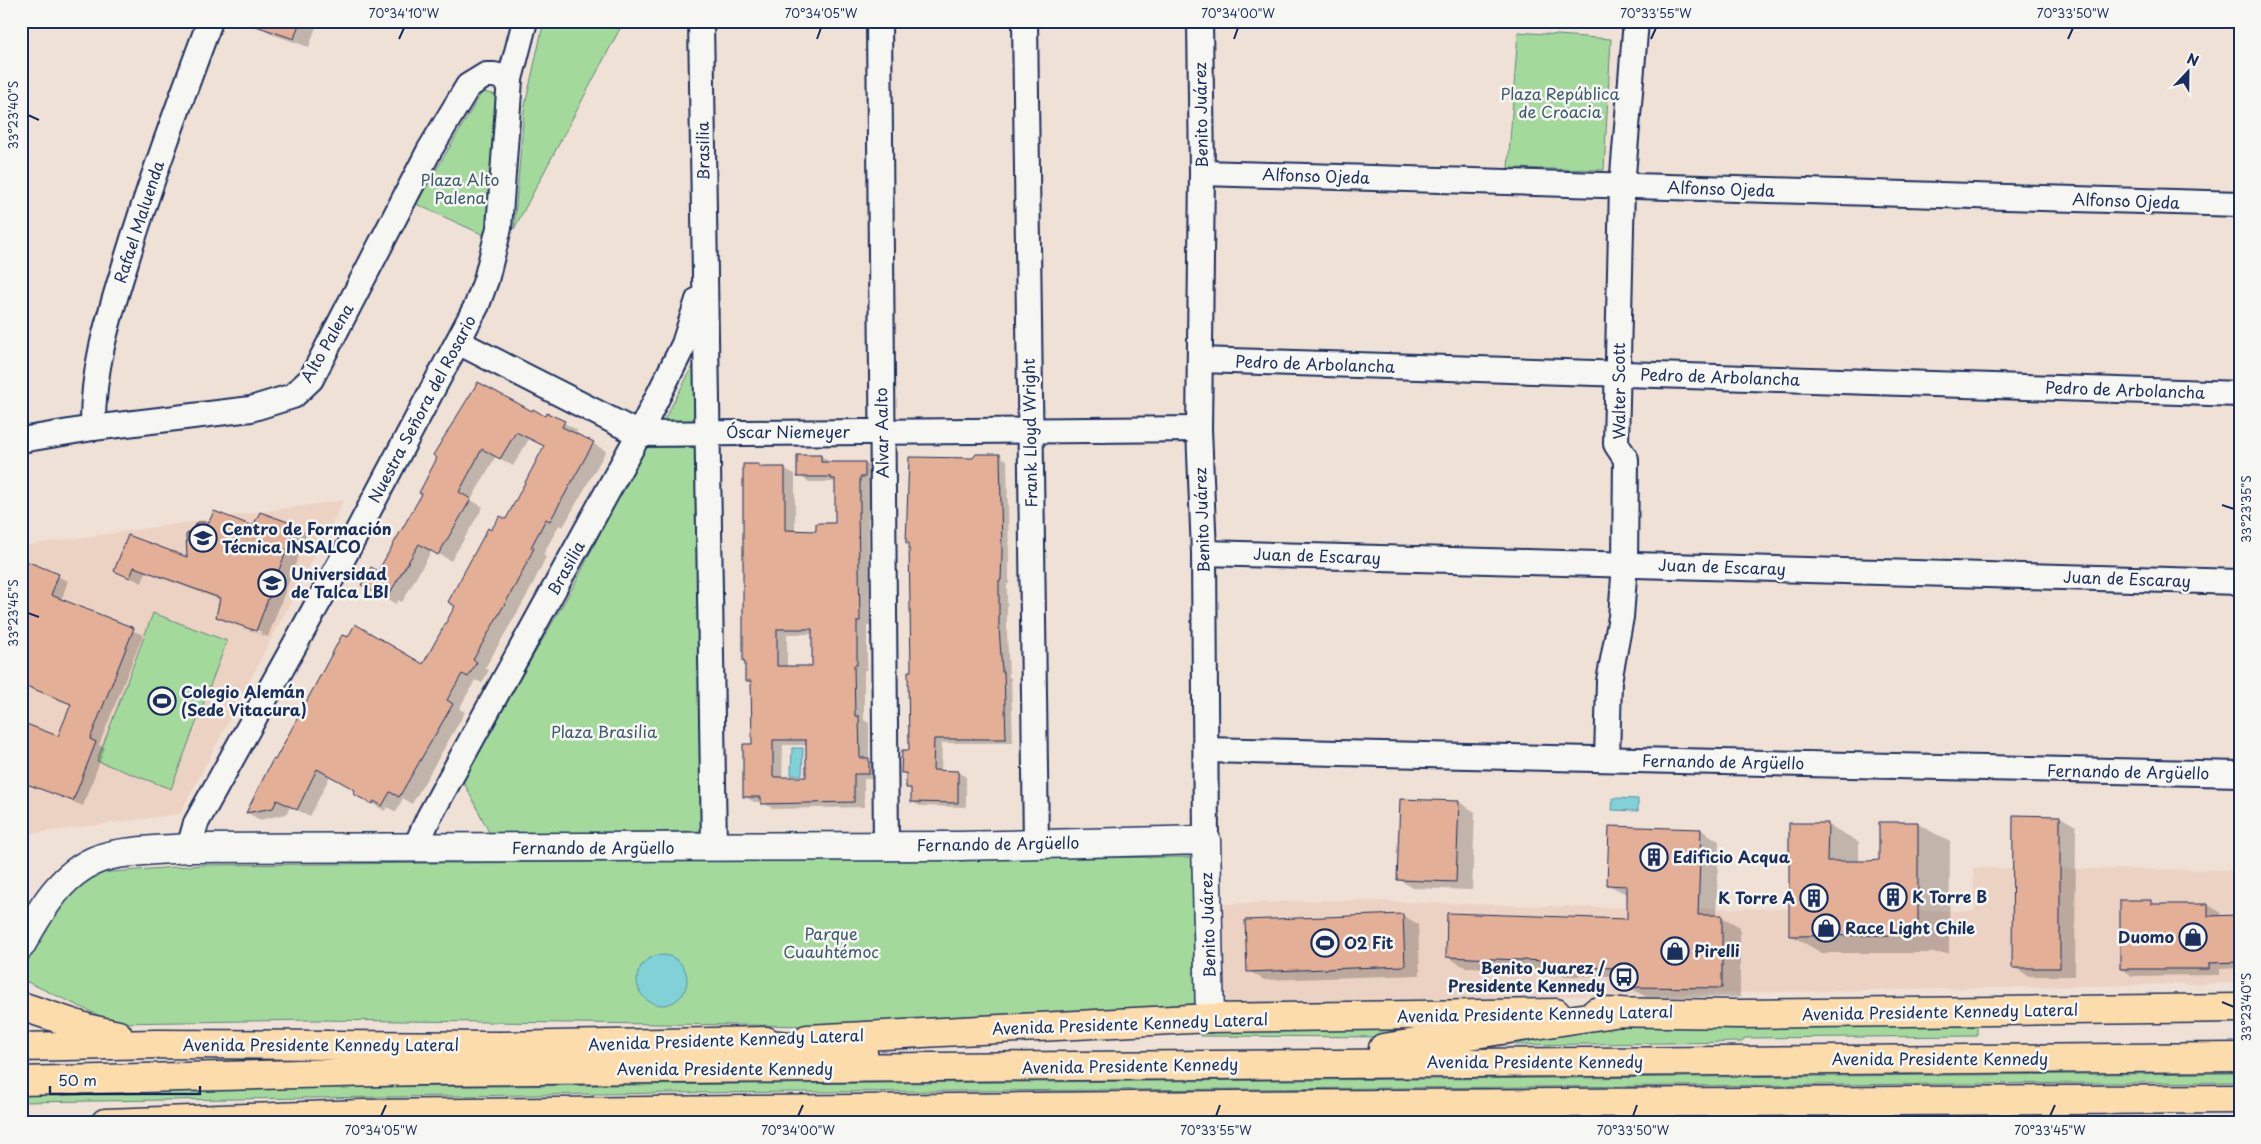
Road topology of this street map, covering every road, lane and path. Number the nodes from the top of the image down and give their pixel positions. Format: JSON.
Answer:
{"nodes":[{"id":1,"x":210,"y":21,"type":"edge"},
{"id":2,"x":525,"y":21,"type":"edge"},
{"id":3,"x":701,"y":21,"type":"edge"},
{"id":4,"x":879,"y":21,"type":"edge"},
{"id":5,"x":1025,"y":21,"type":"edge"},
{"id":6,"x":1200,"y":21,"type":"edge"},
{"id":7,"x":1636,"y":21,"type":"edge"},
{"id":8,"x":510,"y":79,"type":"junction"},
{"id":9,"x":1202,"y":173,"type":"junction"},
{"id":10,"x":1622,"y":186,"type":"junction"},
{"id":11,"x":2240,"y":204,"type":"edge"},
{"id":12,"x":704,"y":282,"type":"junction"},
{"id":13,"x":458,"y":342,"type":"junction"},
{"id":14,"x":1200,"y":360,"type":"junction"},
{"id":15,"x":1619,"y":373,"type":"junction"},
{"id":16,"x":2240,"y":394,"type":"edge"},
{"id":17,"x":93,"y":428,"type":"junction"},
{"id":18,"x":1199,"y":429,"type":"junction"},
{"id":19,"x":1031,"y":430,"type":"junction"},
{"id":20,"x":882,"y":431,"type":"junction"},
{"id":21,"x":707,"y":432,"type":"junction"},
{"id":22,"x":639,"y":434,"type":"junction"},
{"id":23,"x":21,"y":440,"type":"edge"},
{"id":24,"x":1204,"y":553,"type":"junction"},
{"id":25,"x":1624,"y":564,"type":"junction"},
{"id":26,"x":2240,"y":582,"type":"edge"},
{"id":27,"x":1206,"y":750,"type":"junction"},
{"id":28,"x":1607,"y":758,"type":"junction"},
{"id":29,"x":2240,"y":774,"type":"edge"},
{"id":30,"x":1206,"y":840,"type":"junction"},
{"id":31,"x":1036,"y":844,"type":"junction"},
{"id":32,"x":886,"y":845,"type":"junction"},
{"id":33,"x":714,"y":846,"type":"junction"},
{"id":34,"x":189,"y":848,"type":"junction"},
{"id":35,"x":415,"y":848,"type":"junction"},
{"id":36,"x":21,"y":945,"type":"edge"},
{"id":37,"x":21,"y":1006,"type":"edge"},
{"id":38,"x":2240,"y":1008,"type":"edge"},
{"id":39,"x":1621,"y":1012,"type":"junction"},
{"id":40,"x":1210,"y":1018,"type":"junction"},
{"id":41,"x":742,"y":1042,"type":"junction"},
{"id":42,"x":156,"y":1044,"type":"junction"},
{"id":43,"x":21,"y":1047,"type":"edge"},
{"id":44,"x":2240,"y":1058,"type":"edge"},
{"id":45,"x":1256,"y":1064,"type":"junction"},
{"id":46,"x":1039,"y":1067,"type":"junction"},
{"id":47,"x":21,"y":1080,"type":"edge"},
{"id":48,"x":2240,"y":1098,"type":"edge"},
{"id":49,"x":1228,"y":1105,"type":"junction"},
{"id":50,"x":362,"y":1114,"type":"junction"},
{"id":51,"x":105,"y":1123,"type":"edge"},
{"id":52,"x":310,"y":1123,"type":"edge"},
{"id":53,"x":1406,"y":1123,"type":"edge"}],
"edges":[{"from":1,"to":17,"type":"street","name":"Rafael Maluenda"},
{"from":2,"to":8,"type":"street","name":"Nuestra Señora del Rosario"},
{"from":3,"to":12,"type":"street","name":"Brasilia"},
{"from":4,"to":20,"type":"street","name":"Alvar Aalto"},
{"from":5,"to":19,"type":"street","name":"Frank Lloyd Wright"},
{"from":6,"to":9,"type":"street","name":"Benito Juárez"},
{"from":7,"to":10,"type":"street","name":"Walter Scott"},
{"from":8,"to":13,"type":"street","name":"Nuestra Señora del Rosario"},
{"from":8,"to":17,"type":"street","name":"Alto Palena"},
{"from":9,"to":10,"type":"street","name":"Alfonso Ojeda"},
{"from":9,"to":14,"type":"street","name":"Benito Juárez"},
{"from":10,"to":11,"type":"street","name":"Alfonso Ojeda"},
{"from":10,"to":15,"type":"street","name":"Walter Scott"},
{"from":12,"to":21,"type":"street","name":"Brasilia"},
{"from":12,"to":22,"type":"street","name":"Brasilia"},
{"from":13,"to":22,"type":"street","name":"Óscar Niemeyer"},
{"from":13,"to":34,"type":"street","name":"Nuestra Señora del Rosario"},
{"from":14,"to":15,"type":"street","name":"Pedro de Arbolancha"},
{"from":14,"to":18,"type":"street","name":"Benito Juárez"},
{"from":15,"to":16,"type":"street","name":"Pedro de Arbolancha"},
{"from":15,"to":25,"type":"street","name":"Walter Scott"},
{"from":17,"to":23,"type":"street","name":"Alto Palena"},
{"from":18,"to":19,"type":"street","name":"Óscar Niemeyer"},
{"from":18,"to":24,"type":"street","name":"Benito Juárez"},
{"from":19,"to":20,"type":"street","name":"Óscar Niemeyer"},
{"from":19,"to":31,"type":"street","name":"Frank Lloyd Wright"},
{"from":20,"to":21,"type":"street","name":"Óscar Niemeyer"},
{"from":20,"to":32,"type":"street","name":"Alvar Aalto"},
{"from":21,"to":22,"type":"street","name":"Óscar Niemeyer"},
{"from":21,"to":33,"type":"street","name":"Brasilia"},
{"from":22,"to":35,"type":"street","name":"Brasilia"},
{"from":24,"to":25,"type":"street","name":"Juan de Escaray"},
{"from":24,"to":27,"type":"street","name":"Benito Juárez"},
{"from":25,"to":26,"type":"street","name":"Juan de Escaray"},
{"from":25,"to":28,"type":"street","name":"Walter Scott"},
{"from":27,"to":28,"type":"street","name":"Fernando de Argüello"},
{"from":27,"to":30,"type":"street","name":"Benito Juárez"},
{"from":28,"to":29,"type":"street","name":"Fernando de Argüello"},
{"from":30,"to":31,"type":"street","name":"Fernando de Argüello"},
{"from":30,"to":40,"type":"street","name":"Benito Juárez"},
{"from":31,"to":32,"type":"street","name":"Fernando de Argüello"},
{"from":32,"to":33,"type":"street","name":"Fernando de Argüello"},
{"from":33,"to":35,"type":"street","name":"Fernando de Argüello"},
{"from":34,"to":35,"type":"street","name":"Fernando de Argüello"},
{"from":34,"to":36,"type":"street","name":"Fernando de Argüello"},
{"from":37,"to":42,"type":"main road"},
{"from":38,"to":39,"type":"main road","name":"Avenida Presidente Kennedy Lateral"},
{"from":39,"to":40,"type":"main road","name":"Avenida Presidente Kennedy Lateral"},
{"from":39,"to":45,"type":"main road"},
{"from":40,"to":41,"type":"main road","name":"Avenida Presidente Kennedy Lateral"},
{"from":41,"to":42,"type":"main road","name":"Avenida Presidente Kennedy Lateral"},
{"from":41,"to":46,"type":"main road"},
{"from":42,"to":43,"type":"main road","name":"Avenida Presidente Kennedy Lateral"},
{"from":44,"to":45,"type":"main road","name":"Avenida Presidente Kennedy"},
{"from":45,"to":46,"type":"main road","name":"Avenida Presidente Kennedy"},
{"from":46,"to":47,"type":"main road","name":"Avenida Presidente Kennedy"},
{"from":48,"to":49,"type":"main road"},
{"from":49,"to":50,"type":"main road"},
{"from":49,"to":53,"type":"main road"},
{"from":50,"to":51,"type":"main road"},
{"from":50,"to":52,"type":"main road"}]}
